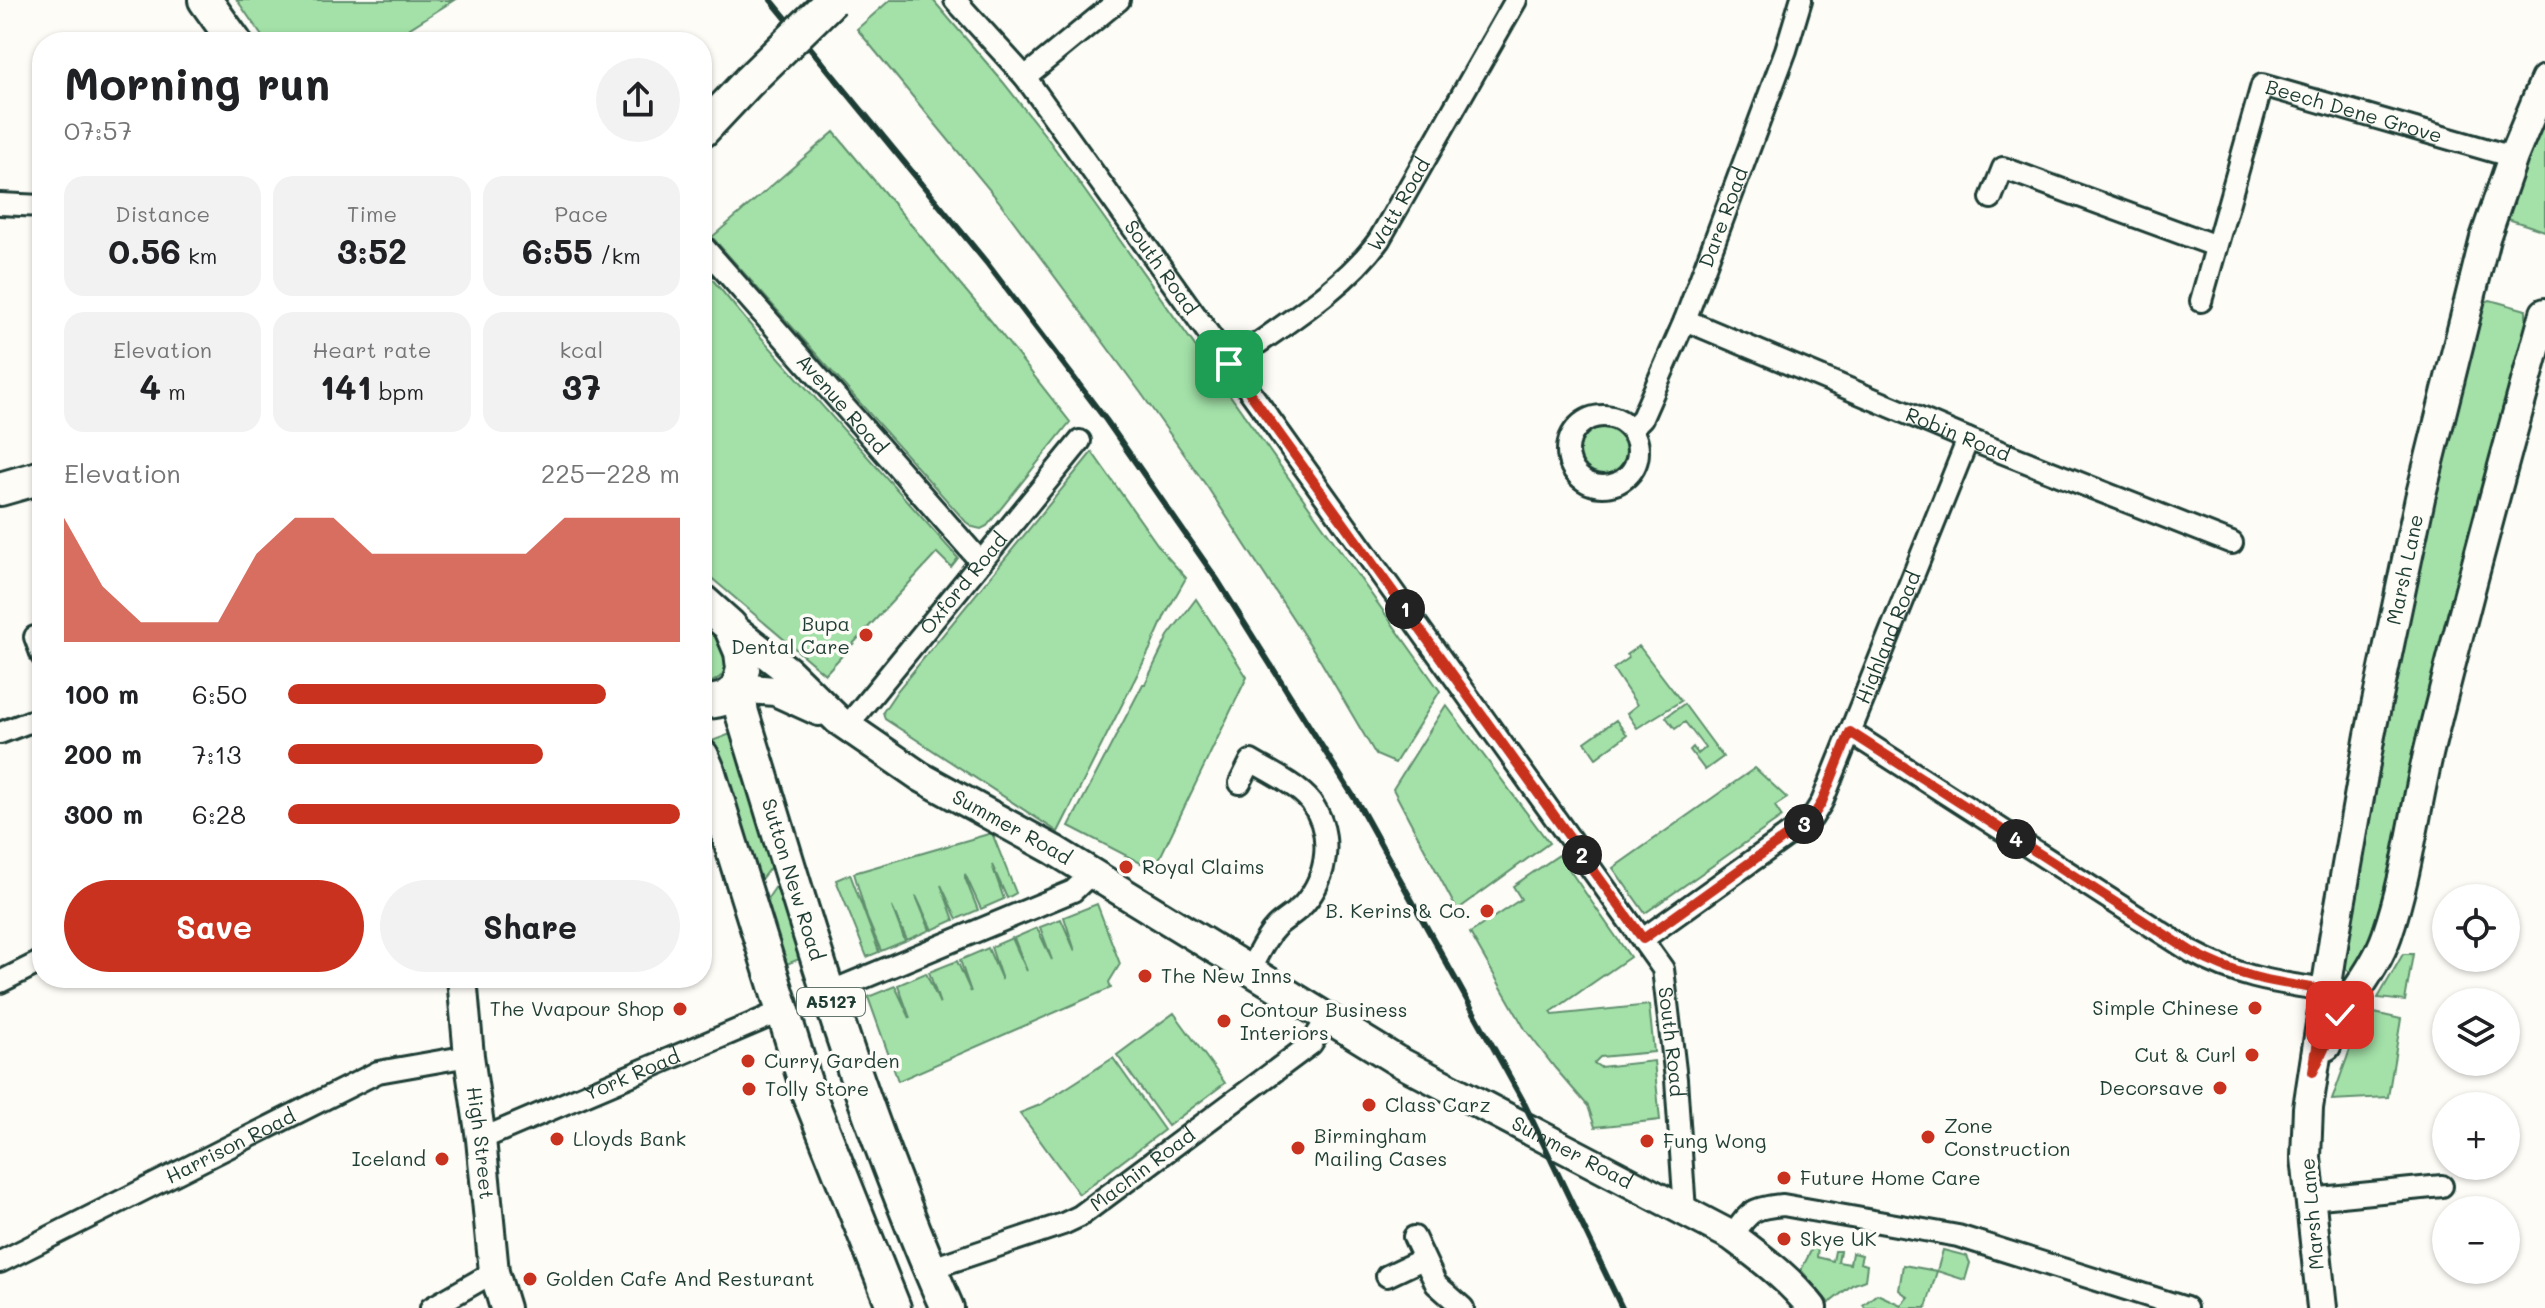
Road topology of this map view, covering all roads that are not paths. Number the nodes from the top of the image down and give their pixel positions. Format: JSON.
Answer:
{"nodes":[{"id":1,"x":205,"y":0,"type":"edge"},
{"id":2,"x":832,"y":0,"type":"edge"},
{"id":3,"x":955,"y":0,"type":"edge"},
{"id":4,"x":1119,"y":0,"type":"edge"},
{"id":5,"x":1516,"y":0,"type":"edge"},
{"id":6,"x":1801,"y":0,"type":"edge"},
{"id":7,"x":228,"y":32,"type":"edge"},
{"id":8,"x":1025,"y":77,"type":"junction"},
{"id":9,"x":2545,"y":80,"type":"edge"},
{"id":10,"x":712,"y":120,"type":"edge"},
{"id":11,"x":2513,"y":157,"type":"junction"},
{"id":12,"x":1991,"y":198,"type":"dead end"},
{"id":13,"x":0,"y":204,"type":"edge"},
{"id":14,"x":32,"y":206,"type":"edge"},
{"id":15,"x":2216,"y":246,"type":"junction"},
{"id":16,"x":712,"y":256,"type":"edge"},
{"id":17,"x":2201,"y":301,"type":"dead end"},
{"id":18,"x":2545,"y":313,"type":"edge"},
{"id":19,"x":1685,"y":320,"type":"junction"},
{"id":20,"x":1229,"y":364,"type":"junction"},
{"id":21,"x":1631,"y":429,"type":"dead end"},
{"id":22,"x":1968,"y":439,"type":"junction"},
{"id":23,"x":1080,"y":441,"type":"dead end"},
{"id":24,"x":32,"y":480,"type":"edge"},
{"id":25,"x":0,"y":489,"type":"edge"},
{"id":26,"x":2232,"y":543,"type":"dead end"},
{"id":27,"x":981,"y":562,"type":"junction"},
{"id":28,"x":713,"y":615,"type":"edge"},
{"id":29,"x":738,"y":688,"type":"junction"},
{"id":30,"x":712,"y":701,"type":"edge"},
{"id":31,"x":32,"y":721,"type":"edge"},
{"id":32,"x":842,"y":723,"type":"junction"},
{"id":33,"x":1850,"y":732,"type":"junction"},
{"id":34,"x":0,"y":733,"type":"edge"},
{"id":35,"x":1240,"y":783,"type":"dead end"},
{"id":36,"x":712,"y":791,"type":"edge"},
{"id":37,"x":1092,"y":873,"type":"junction"},
{"id":38,"x":1643,"y":939,"type":"junction"},
{"id":39,"x":32,"y":966,"type":"edge"},
{"id":40,"x":1250,"y":969,"type":"junction"},
{"id":41,"x":0,"y":982,"type":"edge"},
{"id":42,"x":463,"y":988,"type":"edge"},
{"id":43,"x":2326,"y":990,"type":"junction"},
{"id":44,"x":827,"y":993,"type":"junction"},
{"id":45,"x":782,"y":1011,"type":"junction"},
{"id":46,"x":1327,"y":1019,"type":"junction"},
{"id":47,"x":469,"y":1056,"type":"junction"},
{"id":48,"x":2313,"y":1072,"type":"junction"},
{"id":49,"x":481,"y":1139,"type":"junction"},
{"id":50,"x":2442,"y":1186,"type":"dead end"},
{"id":51,"x":2310,"y":1199,"type":"junction"},
{"id":52,"x":1685,"y":1211,"type":"junction"},
{"id":53,"x":1732,"y":1236,"type":"junction"},
{"id":54,"x":1414,"y":1237,"type":"dead end"},
{"id":55,"x":1423,"y":1259,"type":"junction"},
{"id":56,"x":0,"y":1262,"type":"edge"},
{"id":57,"x":929,"y":1269,"type":"junction"},
{"id":58,"x":494,"y":1272,"type":"junction"},
{"id":59,"x":1387,"y":1276,"type":"dead end"},
{"id":60,"x":431,"y":1308,"type":"edge"},
{"id":61,"x":505,"y":1308,"type":"edge"},
{"id":62,"x":894,"y":1308,"type":"edge"},
{"id":63,"x":947,"y":1308,"type":"edge"},
{"id":64,"x":1463,"y":1308,"type":"edge"},
{"id":65,"x":1812,"y":1308,"type":"edge"},
{"id":66,"x":2186,"y":1308,"type":"edge"},
{"id":67,"x":2322,"y":1308,"type":"edge"}],
"edges":[{"from":1,"to":7,"type":"main road"},
{"from":2,"to":10,"type":"main road","bridge":true},
{"from":3,"to":8,"type":"street","name":"South Road"},
{"from":4,"to":8,"type":"street"},
{"from":5,"to":20,"type":"street","name":"Watt Road"},
{"from":6,"to":19,"type":"street","name":"Dare Road"},
{"from":8,"to":20,"type":"street","name":"South Road"},
{"from":9,"to":11,"type":"main road","name":"Marsh Lane"},
{"from":11,"to":15,"type":"street","name":"Beech Dene Grove"},
{"from":11,"to":43,"type":"main road","name":"Marsh Lane"},
{"from":12,"to":15,"type":"street"},
{"from":13,"to":14,"type":"street"},
{"from":15,"to":17,"type":"street","name":"Beech Dene Grove"},
{"from":16,"to":27,"type":"street","name":"Avenue Road"},
{"from":18,"to":48,"type":"main road","name":"Marsh Lane"},
{"from":19,"to":21,"type":"street","name":"Dare Road"},
{"from":19,"to":22,"type":"street","name":"Robin Road"},
{"from":20,"to":38,"type":"street","name":"South Road"},
{"from":22,"to":26,"type":"street","name":"Robin Road"},
{"from":22,"to":33,"type":"street","name":"Highland Road"},
{"from":23,"to":27,"type":"street","name":"Oxford Road"},
{"from":24,"to":25,"type":"main road"},
{"from":27,"to":32,"type":"street","name":"Oxford Road"},
{"from":28,"to":29,"type":"main road","name":"Sutton New Road","number":"A5127"},
{"from":28,"to":32,"type":"main road","name":"Summer Road"},
{"from":29,"to":30,"type":"main road"},
{"from":29,"to":32,"type":"main road","name":"Summer Road"},
{"from":29,"to":44,"type":"main road","name":"Sutton New Road","number":"A5127"},
{"from":31,"to":34,"type":"street"},
{"from":32,"to":37,"type":"main road","name":"Summer Road"},
{"from":33,"to":38,"type":"street","name":"Highland Road"},
{"from":33,"to":43,"type":"street"},
{"from":35,"to":40,"type":"street"},
{"from":36,"to":45,"type":"main road","number":"A5127"},
{"from":37,"to":40,"type":"main road","name":"Summer Road"},
{"from":37,"to":44,"type":"street"},
{"from":38,"to":52,"type":"street","name":"South Road"},
{"from":39,"to":41,"type":"street"},
{"from":40,"to":46,"type":"main road","name":"Summer Road"},
{"from":42,"to":47,"type":"main road","name":"High Street"},
{"from":43,"to":48,"type":"main road","name":"Marsh Lane"},
{"from":44,"to":57,"type":"main road","name":"Sutton New Road","number":"A5127"},
{"from":45,"to":49,"type":"street","name":"York Road"},
{"from":45,"to":62,"type":"main road","number":"A5127"},
{"from":46,"to":52,"type":"main road","name":"Summer Road"},
{"from":46,"to":57,"type":"street","name":"Machin Road"},
{"from":47,"to":49,"type":"main road","name":"High Street"},
{"from":47,"to":56,"type":"street","name":"Harrison Road"},
{"from":48,"to":51,"type":"main road","name":"Marsh Lane"},
{"from":49,"to":58,"type":"main road","name":"High Street"},
{"from":50,"to":51,"type":"street"},
{"from":51,"to":67,"type":"main road","name":"Marsh Lane"},
{"from":52,"to":53,"type":"main road","name":"Summer Road"},
{"from":53,"to":65,"type":"main road","name":"Summer Road"},
{"from":53,"to":66,"type":"street"},
{"from":54,"to":55,"type":"street"},
{"from":55,"to":59,"type":"street"},
{"from":55,"to":64,"type":"street"},
{"from":57,"to":63,"type":"main road","name":"Sutton New Road","number":"A5127"},
{"from":58,"to":60,"type":"street"},
{"from":58,"to":61,"type":"main road","name":"High Street"}]}
